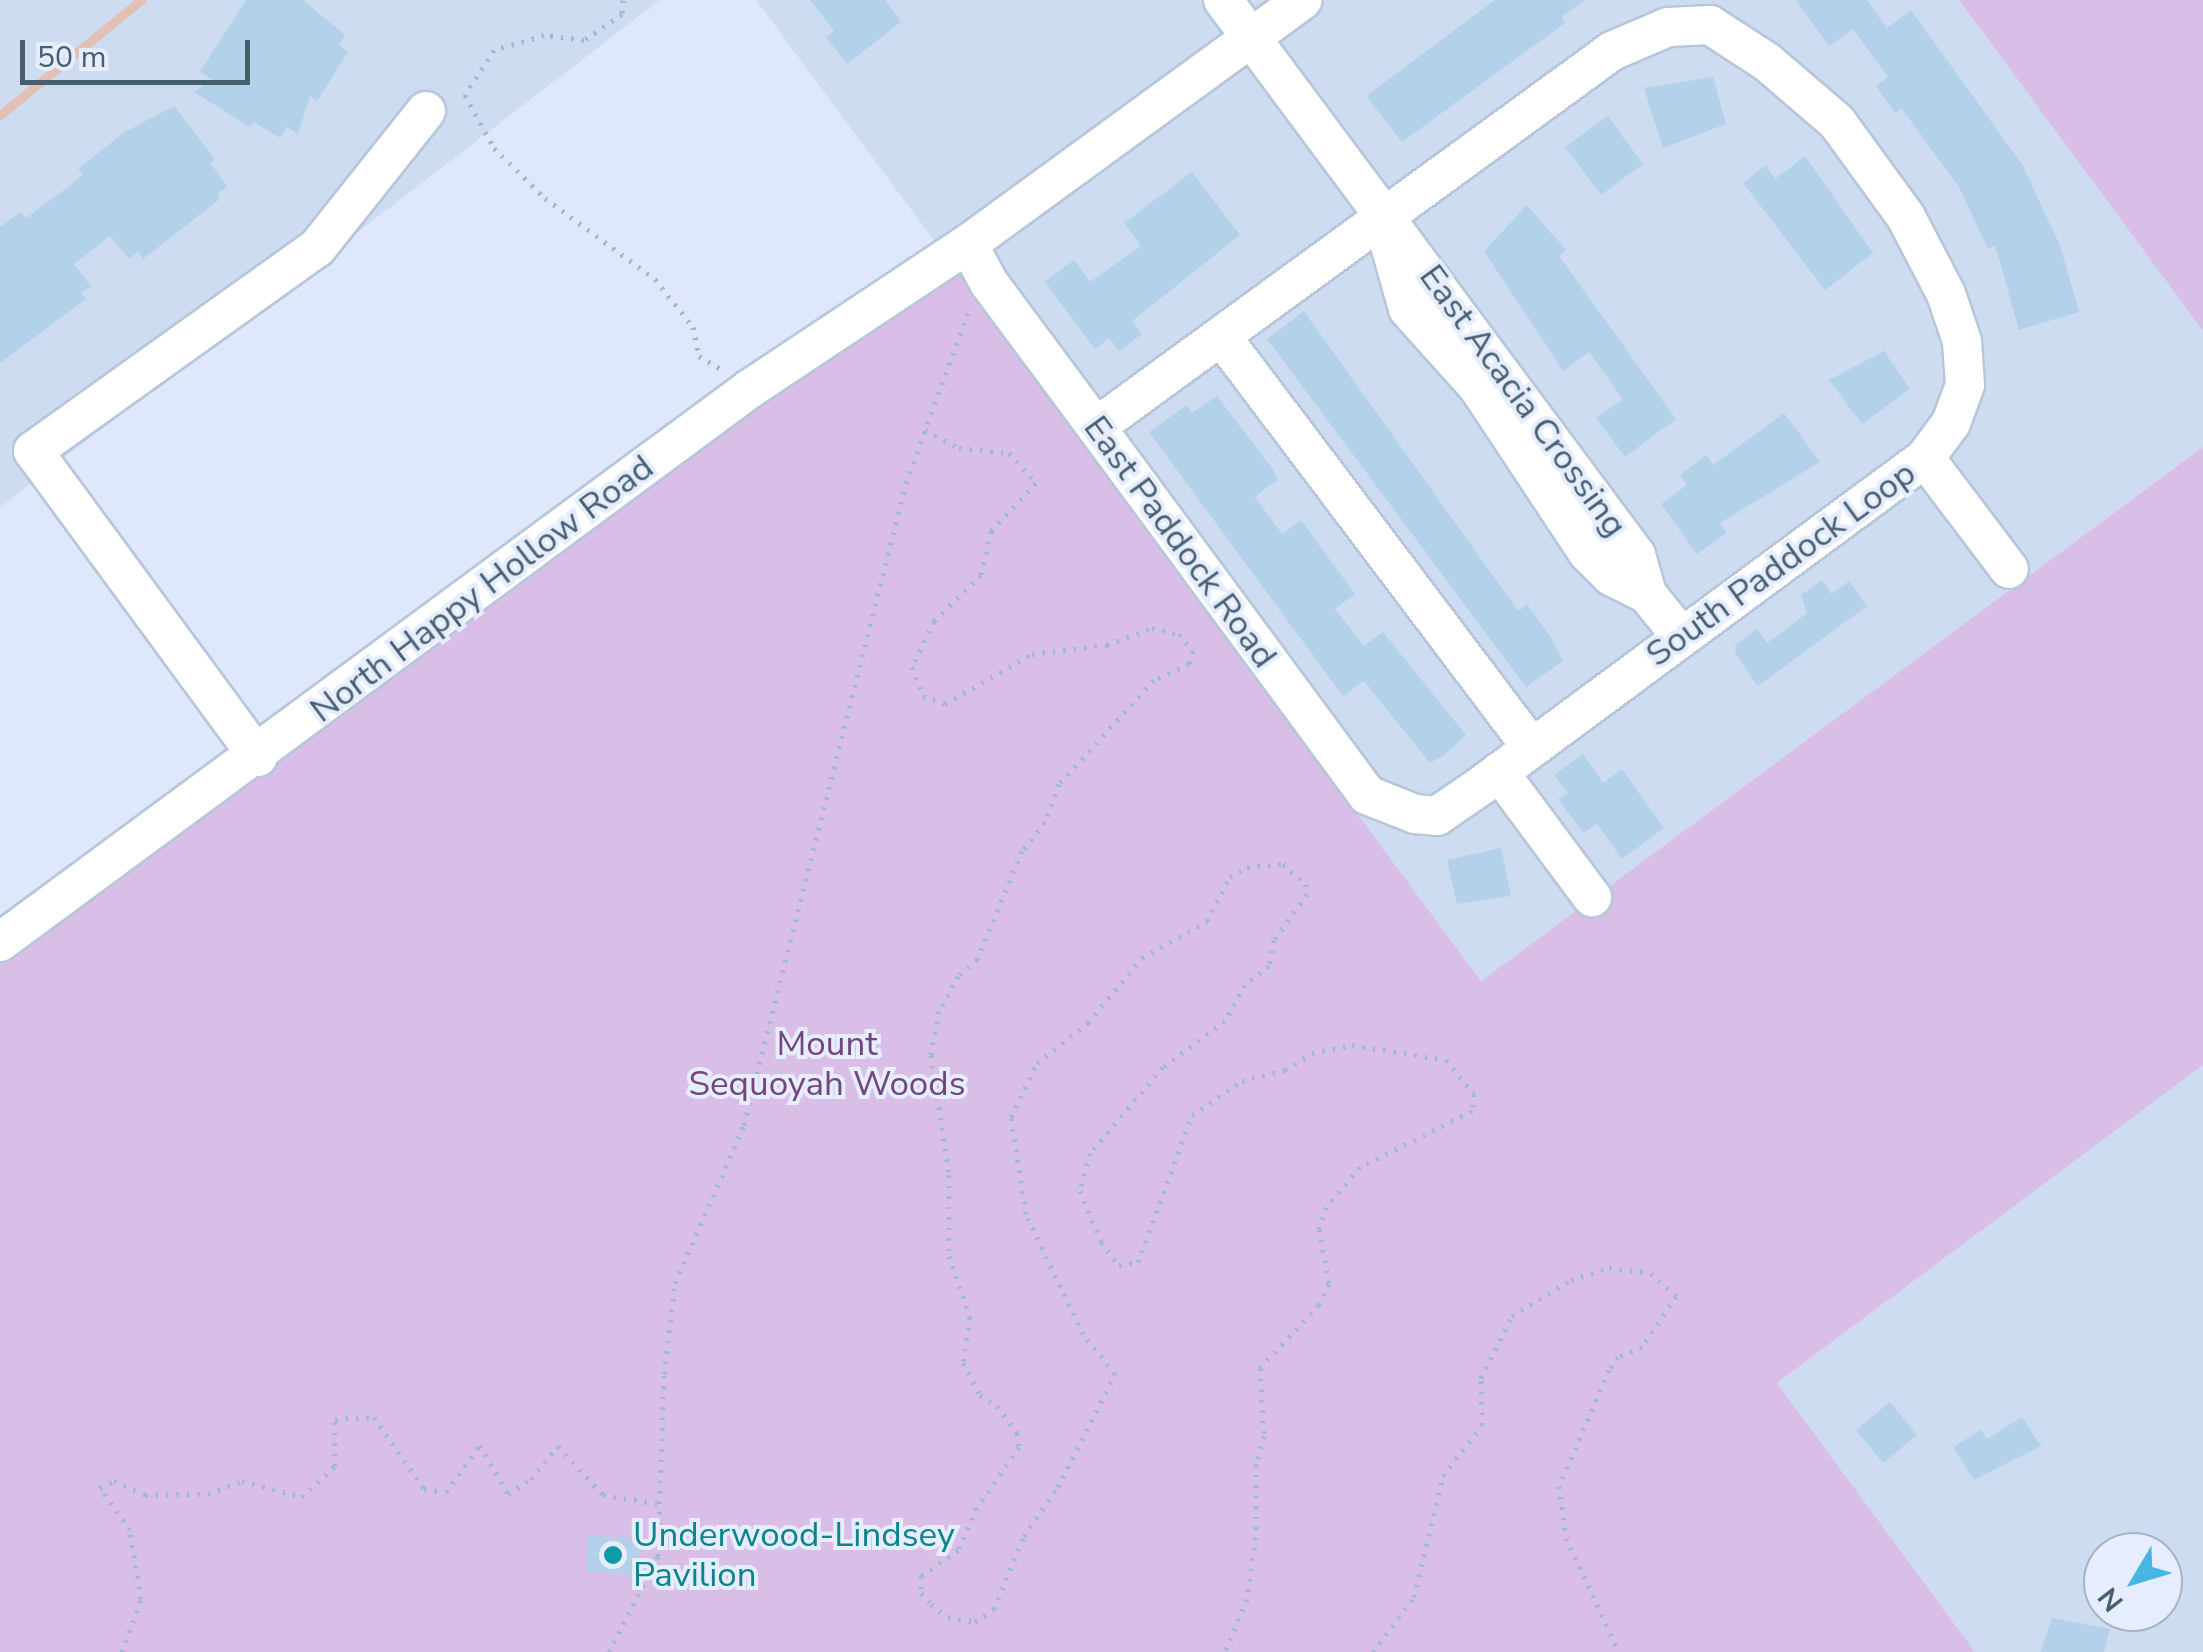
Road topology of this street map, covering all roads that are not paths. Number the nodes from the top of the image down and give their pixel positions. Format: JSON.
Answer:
{"nodes":[{"id":1,"x":1223,"y":0,"type":"edge"},
{"id":2,"x":1302,"y":0,"type":"edge"},
{"id":3,"x":1716,"y":13,"type":"edge"},
{"id":4,"x":1250,"y":38,"type":"junction"},
{"id":5,"x":426,"y":111,"type":"dead end"},
{"id":6,"x":1382,"y":217,"type":"junction"},
{"id":7,"x":968,"y":244,"type":"junction"},
{"id":8,"x":1221,"y":336,"type":"junction"},
{"id":9,"x":1096,"y":428,"type":"junction"},
{"id":10,"x":1925,"y":458,"type":"junction"},
{"id":11,"x":2009,"y":569,"type":"dead end"},
{"id":12,"x":1681,"y":636,"type":"junction"},
{"id":13,"x":1532,"y":748,"type":"junction"},
{"id":14,"x":258,"y":757,"type":"junction"},
{"id":15,"x":1500,"y":772,"type":"junction"},
{"id":16,"x":1415,"y":814,"type":"joint"},
{"id":17,"x":1592,"y":897,"type":"dead end"},
{"id":18,"x":0,"y":942,"type":"edge"}],
"edges":[{"from":1,"to":4,"type":"street","name":"East Acacia Crossing"},
{"from":2,"to":4,"type":"street","name":"North Happy Hollow Road"},
{"from":3,"to":6,"type":"street","name":"South Paddock Loop"},
{"from":3,"to":10,"type":"street","name":"South Paddock Loop"},
{"from":4,"to":6,"type":"street","name":"East Acacia Crossing"},
{"from":4,"to":7,"type":"street","name":"North Happy Hollow Road"},
{"from":5,"to":14,"type":"street"},
{"from":6,"to":8,"type":"street","name":"South Paddock Loop"},
{"from":6,"to":12,"type":"street","name":"East Acacia Crossing"},
{"from":7,"to":9,"type":"street","name":"East Paddock Road"},
{"from":7,"to":14,"type":"street","name":"North Happy Hollow Road"},
{"from":8,"to":9,"type":"street","name":"South Paddock Loop"},
{"from":8,"to":13,"type":"street"},
{"from":9,"to":16,"type":"street","name":"East Paddock Road"},
{"from":10,"to":11,"type":"street"},
{"from":10,"to":12,"type":"street","name":"South Paddock Loop"},
{"from":12,"to":13,"type":"street","name":"South Paddock Loop"},
{"from":13,"to":15,"type":"street","name":"South Paddock Loop"},
{"from":14,"to":18,"type":"street","name":"North Happy Hollow Road"},
{"from":15,"to":16,"type":"street","name":"South Paddock Loop"},
{"from":15,"to":17,"type":"street"}]}
